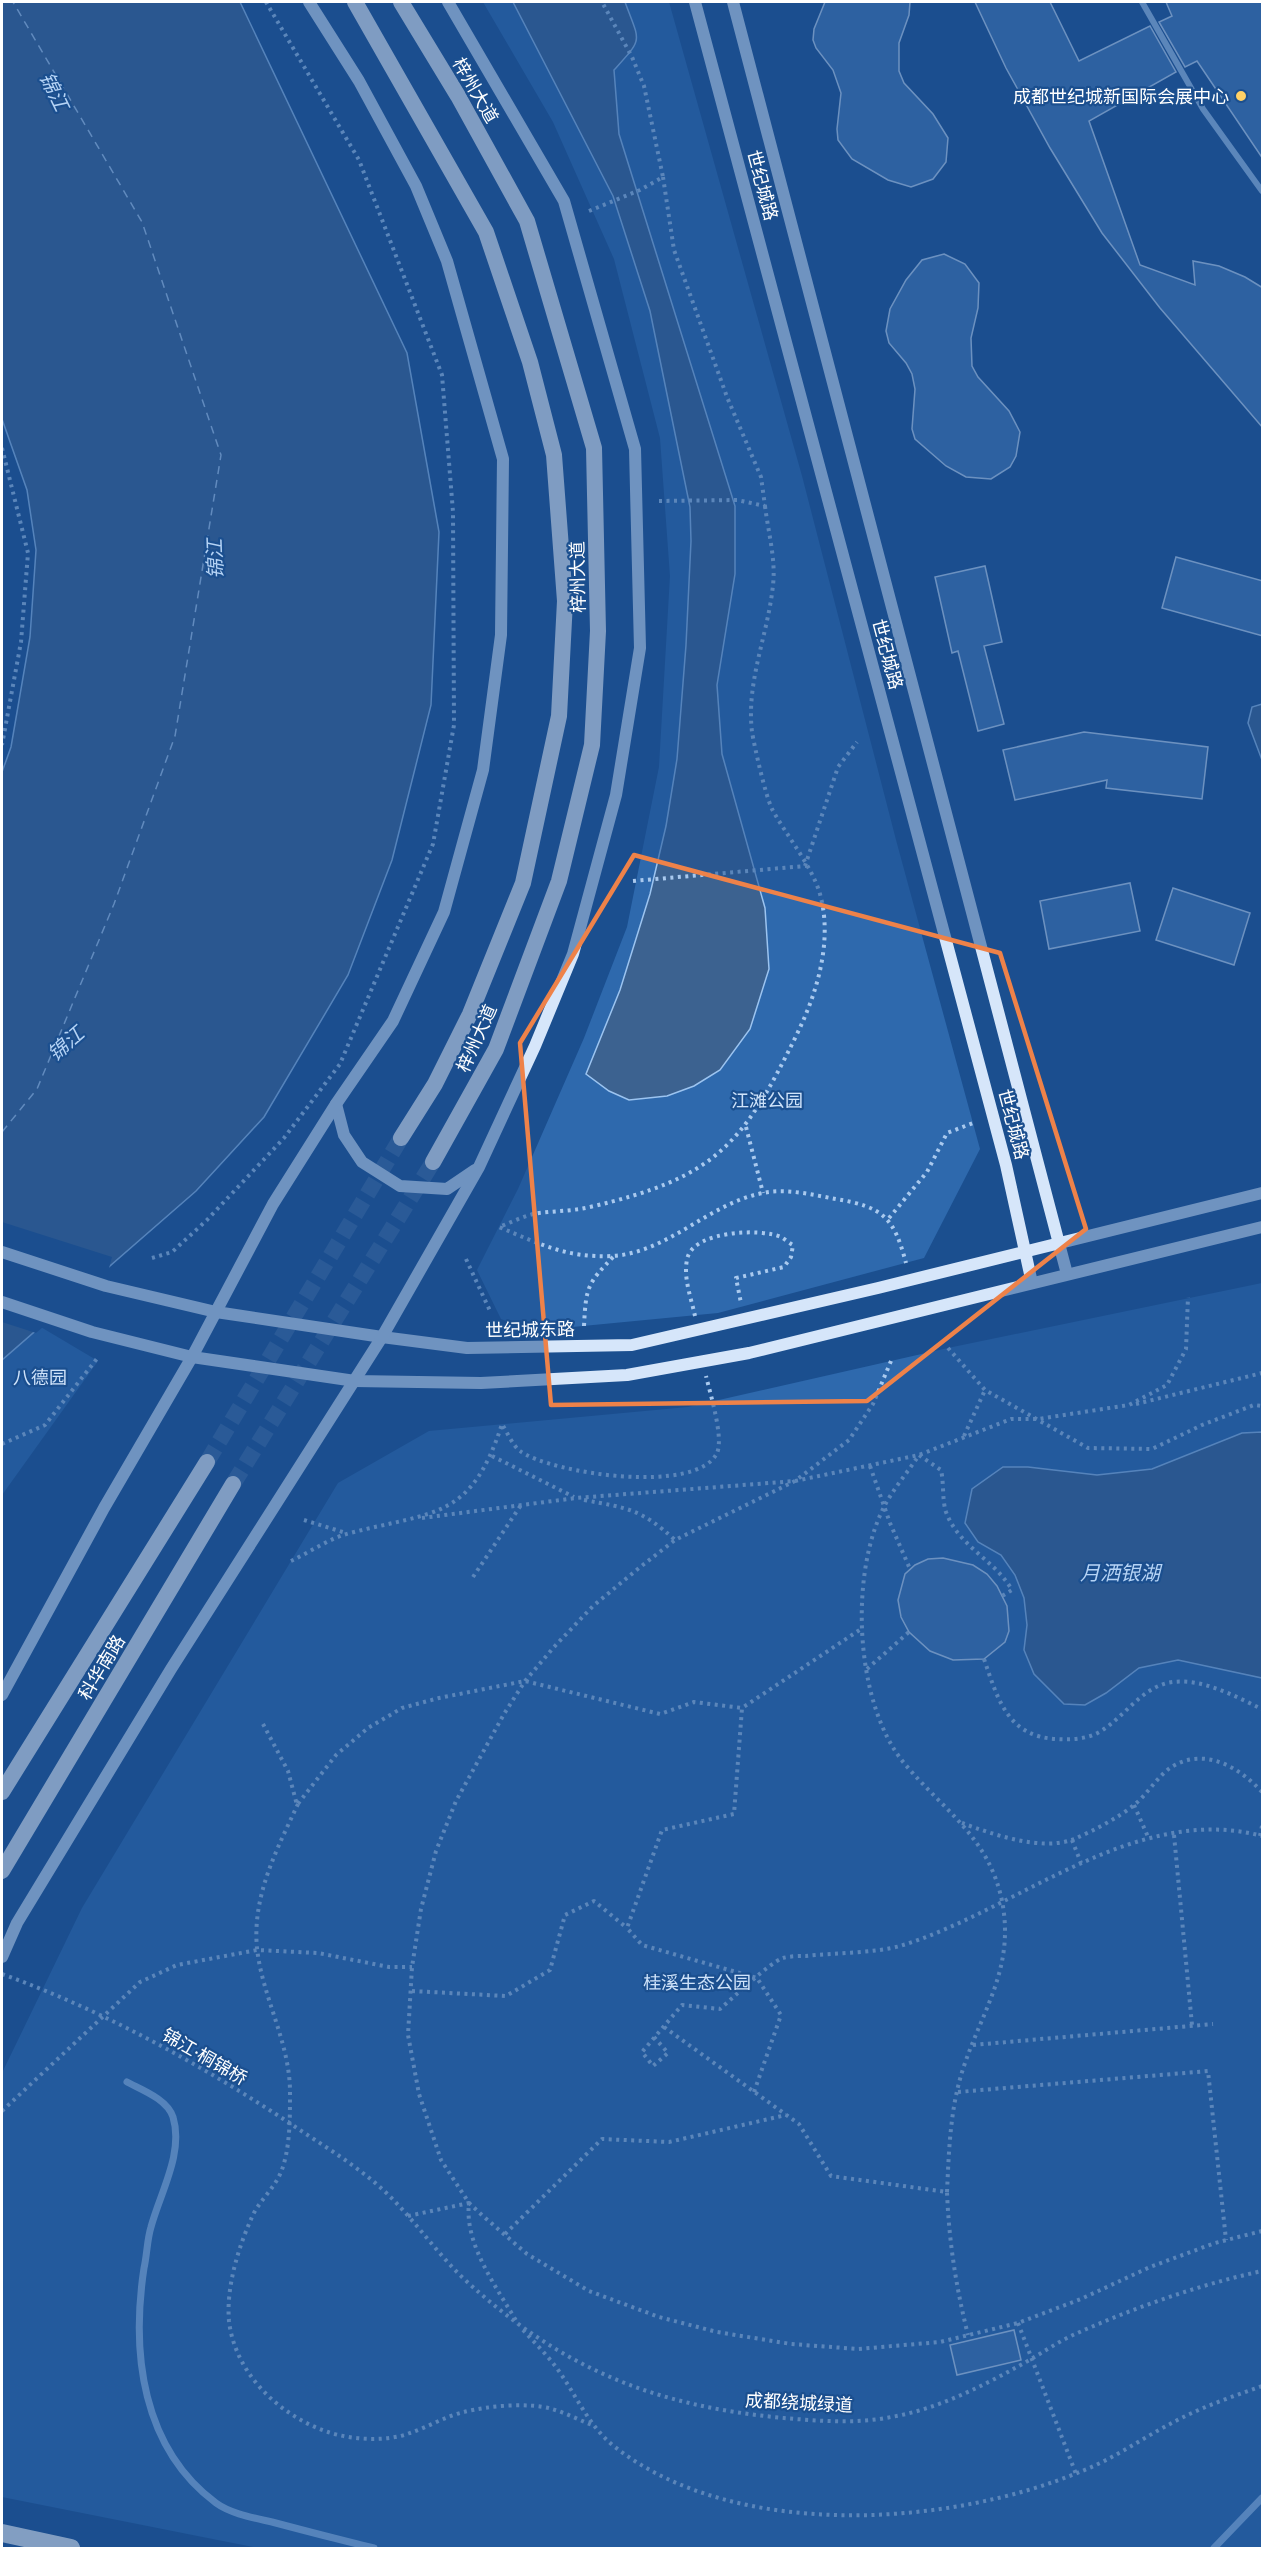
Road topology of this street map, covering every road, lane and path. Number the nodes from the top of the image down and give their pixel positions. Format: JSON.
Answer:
{"nodes":[{"id":1,"x":266,"y":2,"type":"edge"},
{"id":2,"x":309,"y":2,"type":"edge"},
{"id":3,"x":355,"y":2,"type":"edge"},
{"id":4,"x":401,"y":2,"type":"edge"},
{"id":5,"x":448,"y":2,"type":"edge"},
{"id":6,"x":602,"y":2,"type":"edge"},
{"id":7,"x":695,"y":2,"type":"edge"},
{"id":8,"x":734,"y":2,"type":"edge"},
{"id":9,"x":1142,"y":2,"type":"edge"},
{"id":10,"x":663,"y":177,"type":"junction"},
{"id":11,"x":1263,"y":191,"type":"edge"},
{"id":12,"x":589,"y":211,"type":"dead end"},
{"id":13,"x":2,"y":448,"type":"edge"},
{"id":14,"x":658,"y":501,"type":"dead end"},
{"id":15,"x":765,"y":506,"type":"junction"},
{"id":16,"x":857,"y":742,"type":"dead end"},
{"id":17,"x":2,"y":745,"type":"edge"},
{"id":18,"x":806,"y":866,"type":"junction"},
{"id":19,"x":633,"y":881,"type":"dead end"},
{"id":20,"x":336,"y":1104,"type":"junction"},
{"id":21,"x":973,"y":1123,"type":"dead end"},
{"id":22,"x":746,"y":1126,"type":"junction"},
{"id":23,"x":401,"y":1138,"type":"tunnel mouth"},
{"id":24,"x":433,"y":1162,"type":"tunnel mouth"},
{"id":25,"x":479,"y":1167,"type":"junction"},
{"id":26,"x":763,"y":1193,"type":"junction"},
{"id":27,"x":1263,"y":1193,"type":"edge"},
{"id":28,"x":889,"y":1218,"type":"junction"},
{"id":29,"x":1263,"y":1227,"type":"edge"},
{"id":30,"x":1058,"y":1244,"type":"junction"},
{"id":31,"x":2,"y":1252,"type":"edge"},
{"id":32,"x":1024,"y":1253,"type":"junction"},
{"id":33,"x":614,"y":1256,"type":"junction"},
{"id":34,"x":152,"y":1258,"type":"dead end"},
{"id":35,"x":466,"y":1259,"type":"dead end"},
{"id":36,"x":906,"y":1263,"type":"dead end"},
{"id":37,"x":1067,"y":1274,"type":"junction"},
{"id":38,"x":736,"y":1278,"type":"dead end"},
{"id":39,"x":1032,"y":1283,"type":"junction"},
{"id":40,"x":1188,"y":1297,"type":"dead end"},
{"id":41,"x":2,"y":1302,"type":"edge"},
{"id":42,"x":216,"y":1311,"type":"junction"},
{"id":43,"x":491,"y":1313,"type":"dead end"},
{"id":44,"x":744,"y":1319,"type":"junction"},
{"id":45,"x":584,"y":1326,"type":"dead end"},
{"id":46,"x":382,"y":1337,"type":"junction"},
{"id":47,"x":948,"y":1348,"type":"dead end"},
{"id":48,"x":99,"y":1356,"type":"dead end"},
{"id":49,"x":192,"y":1356,"type":"junction"},
{"id":50,"x":891,"y":1361,"type":"dead end"},
{"id":51,"x":1263,"y":1373,"type":"edge"},
{"id":52,"x":355,"y":1381,"type":"junction"},
{"id":53,"x":985,"y":1390,"type":"junction"},
{"id":54,"x":1130,"y":1405,"type":"junction"},
{"id":55,"x":1263,"y":1406,"type":"edge"},
{"id":56,"x":1038,"y":1419,"type":"junction"},
{"id":57,"x":964,"y":1437,"type":"junction"},
{"id":58,"x":2,"y":1444,"type":"edge"},
{"id":59,"x":919,"y":1455,"type":"junction"},
{"id":60,"x":492,"y":1456,"type":"junction"},
{"id":61,"x":207,"y":1462,"type":"tunnel mouth"},
{"id":62,"x":558,"y":1465,"type":"dead end"},
{"id":63,"x":870,"y":1466,"type":"junction"},
{"id":64,"x":795,"y":1481,"type":"junction"},
{"id":65,"x":233,"y":1484,"type":"tunnel mouth"},
{"id":66,"x":576,"y":1498,"type":"junction"},
{"id":67,"x":521,"y":1505,"type":"junction"},
{"id":68,"x":884,"y":1508,"type":"junction"},
{"id":69,"x":418,"y":1519,"type":"junction"},
{"id":70,"x":304,"y":1520,"type":"dead end"},
{"id":71,"x":347,"y":1534,"type":"junction"},
{"id":72,"x":675,"y":1539,"type":"junction"},
{"id":73,"x":291,"y":1561,"type":"dead end"},
{"id":74,"x":910,"y":1569,"type":"dead end"},
{"id":75,"x":473,"y":1577,"type":"dead end"},
{"id":76,"x":1002,"y":1596,"type":"dead end"},
{"id":77,"x":862,"y":1629,"type":"junction"},
{"id":78,"x":909,"y":1632,"type":"dead end"},
{"id":79,"x":984,"y":1659,"type":"dead end"},
{"id":80,"x":867,"y":1669,"type":"junction"},
{"id":81,"x":525,"y":1681,"type":"junction"},
{"id":82,"x":2,"y":1695,"type":"edge"},
{"id":83,"x":742,"y":1708,"type":"junction"},
{"id":84,"x":1263,"y":1709,"type":"edge"},
{"id":85,"x":263,"y":1724,"type":"dead end"},
{"id":86,"x":2,"y":1792,"type":"edge"},
{"id":87,"x":1263,"y":1792,"type":"edge"},
{"id":88,"x":298,"y":1804,"type":"junction"},
{"id":89,"x":1134,"y":1805,"type":"junction"},
{"id":90,"x":960,"y":1822,"type":"junction"},
{"id":91,"x":1263,"y":1826,"type":"edge"},
{"id":92,"x":1174,"y":1835,"type":"junction"},
{"id":93,"x":1261,"y":1836,"type":"edge"},
{"id":94,"x":1149,"y":1839,"type":"junction"},
{"id":95,"x":1072,"y":1840,"type":"junction"},
{"id":96,"x":1081,"y":1863,"type":"junction"},
{"id":97,"x":2,"y":1871,"type":"edge"},
{"id":98,"x":1002,"y":1903,"type":"junction"},
{"id":99,"x":17,"y":1923,"type":"junction"},
{"id":100,"x":627,"y":1928,"type":"junction"},
{"id":101,"x":2,"y":1938,"type":"edge"},
{"id":102,"x":257,"y":1950,"type":"junction"},
{"id":103,"x":2,"y":1957,"type":"edge"},
{"id":104,"x":412,"y":1967,"type":"junction"},
{"id":105,"x":2,"y":1974,"type":"edge"},
{"id":106,"x":757,"y":1978,"type":"junction"},
{"id":107,"x":412,"y":1991,"type":"junction"},
{"id":108,"x":1213,"y":2024,"type":"dead end"},
{"id":109,"x":1192,"y":2025,"type":"junction"},
{"id":110,"x":664,"y":2027,"type":"junction"},
{"id":111,"x":654,"y":2037,"type":"junction"},
{"id":112,"x":973,"y":2045,"type":"junction"},
{"id":113,"x":754,"y":2092,"type":"junction"},
{"id":114,"x":958,"y":2092,"type":"junction"},
{"id":115,"x":2,"y":2111,"type":"edge"},
{"id":116,"x":786,"y":2115,"type":"junction"},
{"id":117,"x":381,"y":2188,"type":"joint"},
{"id":118,"x":947,"y":2192,"type":"junction"},
{"id":119,"x":469,"y":2203,"type":"junction"},
{"id":120,"x":408,"y":2217,"type":"junction"},
{"id":121,"x":1263,"y":2231,"type":"edge"},
{"id":122,"x":505,"y":2234,"type":"junction"},
{"id":123,"x":1227,"y":2240,"type":"junction"},
{"id":124,"x":1263,"y":2271,"type":"edge"},
{"id":125,"x":1018,"y":2323,"type":"junction"},
{"id":126,"x":520,"y":2326,"type":"junction"},
{"id":127,"x":968,"y":2335,"type":"junction"},
{"id":128,"x":1032,"y":2358,"type":"junction"},
{"id":129,"x":1263,"y":2386,"type":"edge"},
{"id":130,"x":595,"y":2426,"type":"junction"},
{"id":131,"x":1076,"y":2474,"type":"junction"},
{"id":132,"x":2,"y":2533,"type":"edge"},
{"id":133,"x":71,"y":2548,"type":"edge"}],
"edges":[{"from":1,"to":34,"type":"path"},
{"from":2,"to":20,"type":"main road"},
{"from":3,"to":23,"type":"highway","name":"梓州大道"},
{"from":4,"to":24,"type":"highway","name":"梓州大道"},
{"from":5,"to":25,"type":"main road"},
{"from":6,"to":10,"type":"path"},
{"from":7,"to":32,"type":"main road","name":"世纪城路"},
{"from":8,"to":30,"type":"main road","name":"世纪城路"},
{"from":9,"to":11,"type":"street"},
{"from":10,"to":12,"type":"path"},
{"from":10,"to":15,"type":"path"},
{"from":13,"to":17,"type":"path"},
{"from":14,"to":15,"type":"path"},
{"from":15,"to":18,"type":"path"},
{"from":16,"to":18,"type":"path"},
{"from":18,"to":19,"type":"path"},
{"from":18,"to":22,"type":"path"},
{"from":20,"to":25,"type":"main road"},
{"from":20,"to":42,"type":"main road"},
{"from":21,"to":28,"type":"path"},
{"from":22,"to":26,"type":"path"},
{"from":22,"to":33,"type":"path"},
{"from":25,"to":46,"type":"main road"},
{"from":26,"to":28,"type":"path"},
{"from":26,"to":33,"type":"path"},
{"from":27,"to":30,"type":"main road"},
{"from":28,"to":36,"type":"path"},
{"from":29,"to":37,"type":"main road"},
{"from":30,"to":32,"type":"main road","name":"世纪城东路"},
{"from":30,"to":37,"type":"main road","name":"世纪城路"},
{"from":31,"to":42,"type":"main road","name":"世纪城东路"},
{"from":32,"to":39,"type":"main road","name":"世纪城路"},
{"from":32,"to":44,"type":"main road","name":"世纪城东路"},
{"from":33,"to":45,"type":"path"},
{"from":35,"to":43,"type":"path"},
{"from":37,"to":39,"type":"main road"},
{"from":38,"to":44,"type":"path"},
{"from":39,"to":52,"type":"main road"},
{"from":40,"to":54,"type":"path"},
{"from":41,"to":49,"type":"main road"},
{"from":42,"to":46,"type":"main road","name":"世纪城东路"},
{"from":42,"to":49,"type":"main road"},
{"from":44,"to":46,"type":"main road","name":"世纪城东路"},
{"from":46,"to":52,"type":"main road"},
{"from":47,"to":53,"type":"path"},
{"from":48,"to":58,"type":"path"},
{"from":49,"to":52,"type":"main road"},
{"from":49,"to":82,"type":"main road"},
{"from":50,"to":64,"type":"path"},
{"from":51,"to":54,"type":"path"},
{"from":52,"to":99,"type":"main road"},
{"from":53,"to":56,"type":"path"},
{"from":53,"to":57,"type":"path"},
{"from":54,"to":56,"type":"path"},
{"from":55,"to":56,"type":"path"},
{"from":56,"to":57,"type":"path"},
{"from":57,"to":59,"type":"path"},
{"from":59,"to":63,"type":"path"},
{"from":59,"to":68,"type":"path"},
{"from":59,"to":76,"type":"path"},
{"from":60,"to":62,"type":"path"},
{"from":60,"to":66,"type":"path"},
{"from":60,"to":69,"type":"path"},
{"from":61,"to":86,"type":"highway","name":"科华南路"},
{"from":63,"to":64,"type":"path"},
{"from":63,"to":68,"type":"path"},
{"from":64,"to":66,"type":"path"},
{"from":64,"to":72,"type":"path"},
{"from":65,"to":97,"type":"highway","name":"科华南路"},
{"from":66,"to":67,"type":"path"},
{"from":66,"to":72,"type":"path"},
{"from":67,"to":69,"type":"path"},
{"from":67,"to":75,"type":"path"},
{"from":68,"to":74,"type":"path"},
{"from":68,"to":77,"type":"path"},
{"from":69,"to":71,"type":"path"},
{"from":70,"to":71,"type":"path"},
{"from":71,"to":73,"type":"path"},
{"from":72,"to":81,"type":"path"},
{"from":77,"to":80,"type":"path"},
{"from":77,"to":83,"type":"path"},
{"from":78,"to":80,"type":"path"},
{"from":79,"to":84,"type":"path"},
{"from":80,"to":90,"type":"path"},
{"from":81,"to":83,"type":"path"},
{"from":81,"to":88,"type":"path"},
{"from":81,"to":104,"type":"path"},
{"from":83,"to":100,"type":"path"},
{"from":85,"to":88,"type":"path"},
{"from":87,"to":89,"type":"path"},
{"from":88,"to":102,"type":"path"},
{"from":89,"to":94,"type":"path"},
{"from":89,"to":95,"type":"path"},
{"from":90,"to":95,"type":"path"},
{"from":90,"to":98,"type":"path"},
{"from":91,"to":93,"type":"path"},
{"from":92,"to":93,"type":"path"},
{"from":92,"to":94,"type":"path"},
{"from":92,"to":109,"type":"path"},
{"from":94,"to":96,"type":"path"},
{"from":95,"to":96,"type":"path"},
{"from":96,"to":98,"type":"path"},
{"from":98,"to":106,"type":"path"},
{"from":98,"to":112,"type":"path"},
{"from":99,"to":101,"type":"main road"},
{"from":99,"to":103,"type":"main road"},
{"from":100,"to":106,"type":"path"},
{"from":100,"to":107,"type":"path"},
{"from":102,"to":104,"type":"path"},
{"from":102,"to":115,"type":"path"},
{"from":102,"to":130,"type":"path"},
{"from":104,"to":107,"type":"path"},
{"from":105,"to":117,"type":"path","name":"锦江·桐锦桥"},
{"from":106,"to":110,"type":"path"},
{"from":106,"to":113,"type":"path"},
{"from":107,"to":119,"type":"path"},
{"from":108,"to":109,"type":"path"},
{"from":109,"to":112,"type":"path"},
{"from":110,"to":111,"type":"path"},
{"from":110,"to":113,"type":"path"},
{"from":111,"to":111,"type":"path"},
{"from":112,"to":114,"type":"path"},
{"from":113,"to":116,"type":"path"},
{"from":114,"to":118,"type":"path"},
{"from":114,"to":123,"type":"path"},
{"from":116,"to":118,"type":"path"},
{"from":116,"to":122,"type":"path"},
{"from":117,"to":120,"type":"path","name":"成都绕城绿道"},
{"from":118,"to":127,"type":"path"},
{"from":119,"to":120,"type":"path"},
{"from":119,"to":122,"type":"path"},
{"from":119,"to":126,"type":"path"},
{"from":120,"to":126,"type":"path","name":"成都绕城绿道"},
{"from":121,"to":123,"type":"path"},
{"from":122,"to":127,"type":"path"},
{"from":123,"to":125,"type":"path"},
{"from":124,"to":128,"type":"path","name":"成都绕城绿道"},
{"from":125,"to":127,"type":"path"},
{"from":125,"to":128,"type":"path"},
{"from":126,"to":128,"type":"path","name":"成都绕城绿道"},
{"from":126,"to":130,"type":"path"},
{"from":128,"to":131,"type":"path"},
{"from":129,"to":131,"type":"path"},
{"from":130,"to":131,"type":"path"},
{"from":132,"to":133,"type":"highway"}]}
